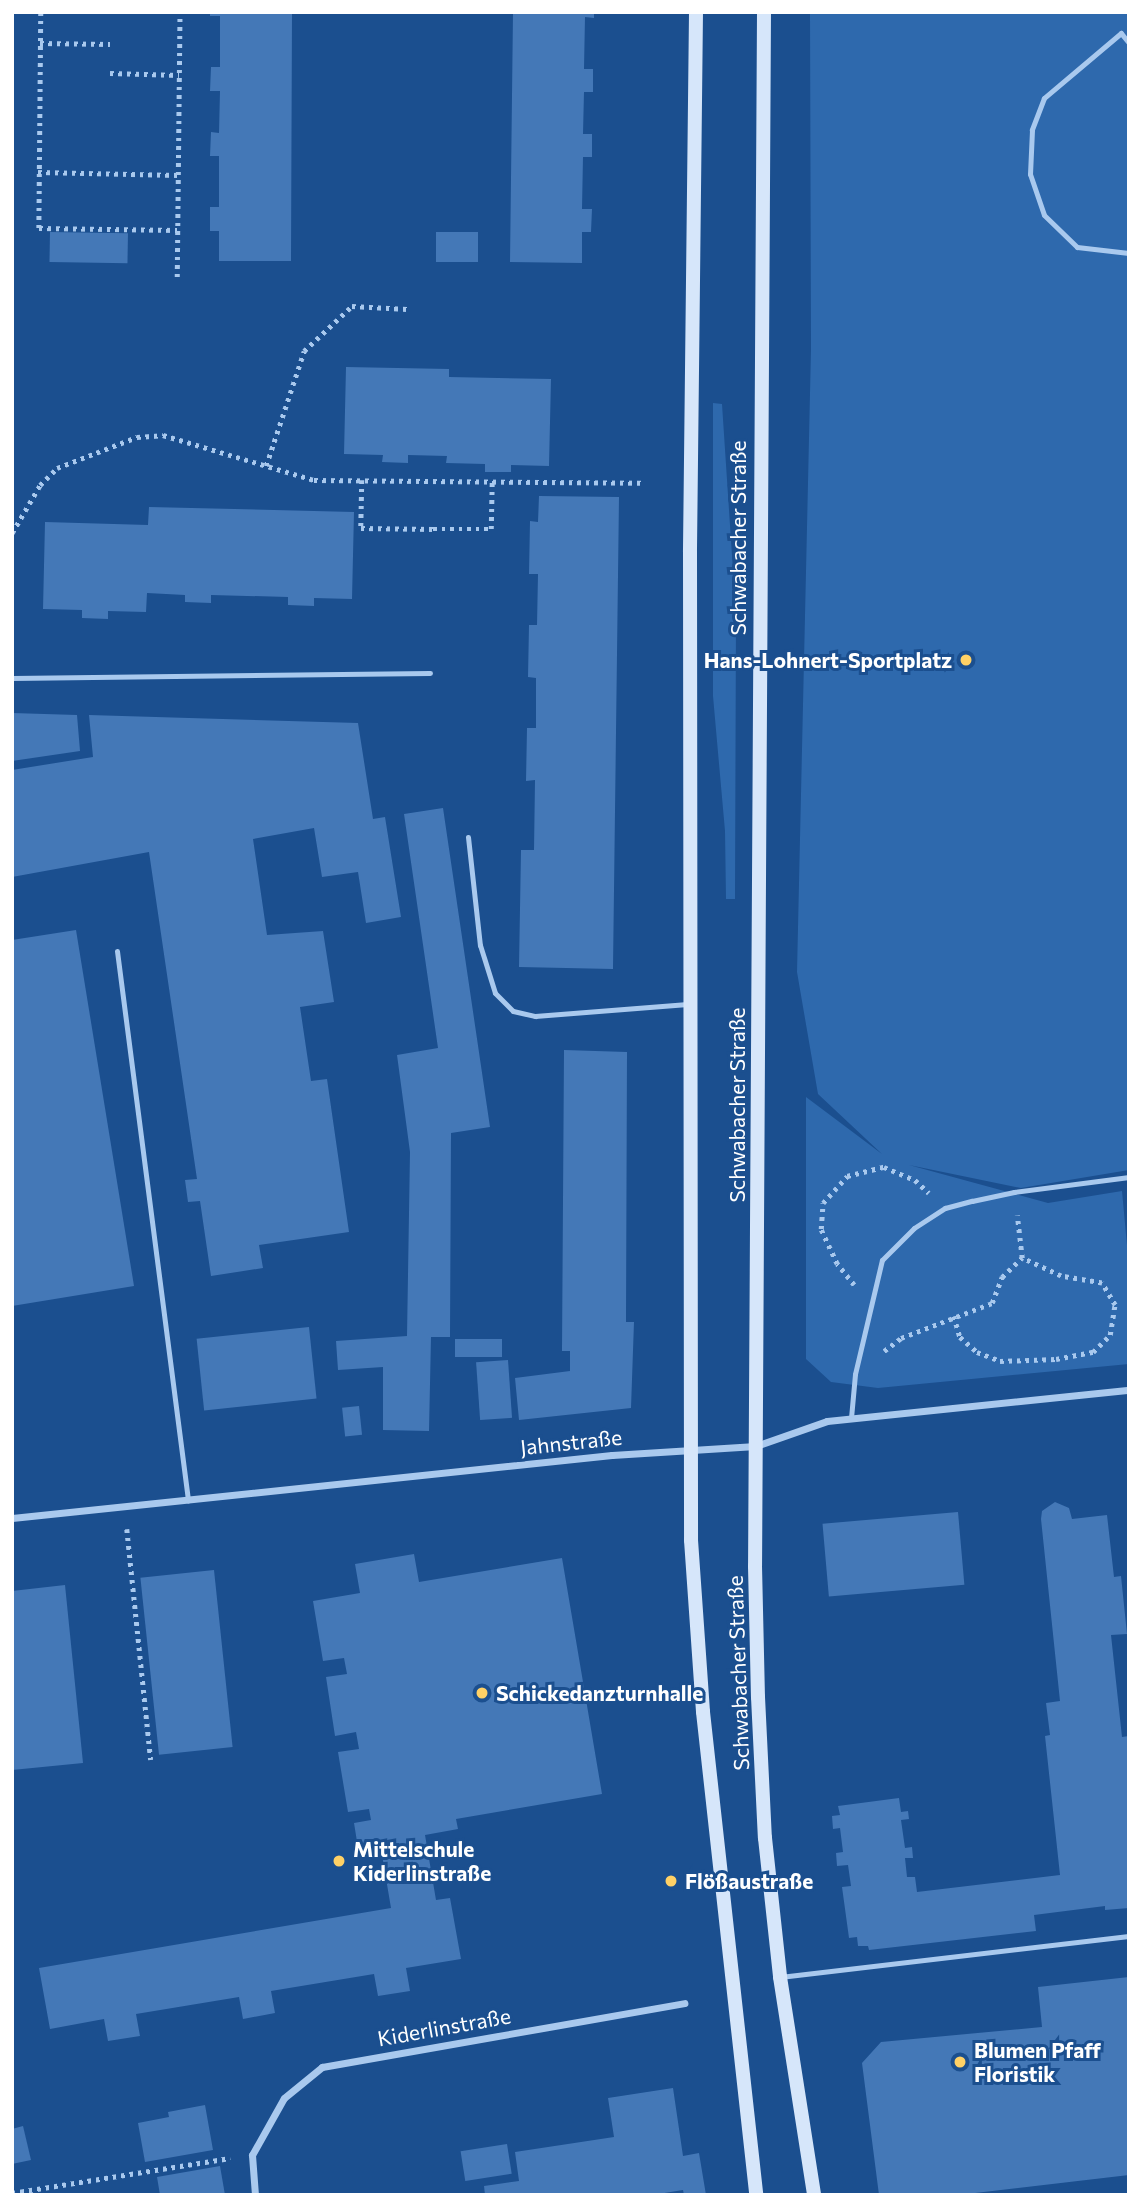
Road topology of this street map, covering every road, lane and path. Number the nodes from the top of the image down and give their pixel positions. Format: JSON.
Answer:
{"nodes":[{"id":1,"x":41,"y":12,"type":"edge"},
{"id":2,"x":180,"y":12,"type":"edge"},
{"id":3,"x":696,"y":12,"type":"edge"},
{"id":4,"x":764,"y":12,"type":"edge"},
{"id":5,"x":40,"y":43,"type":"junction"},
{"id":6,"x":1129,"y":43,"type":"edge"},
{"id":7,"x":110,"y":44,"type":"dead end"},
{"id":8,"x":110,"y":73,"type":"dead end"},
{"id":9,"x":178,"y":75,"type":"junction"},
{"id":10,"x":38,"y":173,"type":"junction"},
{"id":11,"x":178,"y":175,"type":"junction"},
{"id":12,"x":108,"y":222,"type":"dead end"},
{"id":13,"x":108,"y":228,"type":"junction"},
{"id":14,"x":177,"y":230,"type":"junction"},
{"id":15,"x":1129,"y":253,"type":"edge"},
{"id":16,"x":177,"y":277,"type":"dead end"},
{"id":17,"x":407,"y":309,"type":"dead end"},
{"id":18,"x":265,"y":466,"type":"junction"},
{"id":19,"x":362,"y":480,"type":"junction"},
{"id":20,"x":492,"y":482,"type":"junction"},
{"id":21,"x":640,"y":483,"type":"dead end"},
{"id":22,"x":12,"y":533,"type":"edge"},
{"id":23,"x":430,"y":673,"type":"dead end"},
{"id":24,"x":12,"y":678,"type":"edge"},
{"id":25,"x":468,"y":837,"type":"dead end"},
{"id":26,"x":117,"y":951,"type":"dead end"},
{"id":27,"x":689,"y":1004,"type":"junction"},
{"id":28,"x":1129,"y":1177,"type":"edge"},
{"id":29,"x":1014,"y":1192,"type":"junction"},
{"id":30,"x":945,"y":1208,"type":"junction"},
{"id":31,"x":1023,"y":1258,"type":"junction"},
{"id":32,"x":871,"y":1306,"type":"junction"},
{"id":33,"x":954,"y":1316,"type":"junction"},
{"id":34,"x":855,"y":1374,"type":"junction"},
{"id":35,"x":1129,"y":1390,"type":"edge"},
{"id":36,"x":851,"y":1418,"type":"junction"},
{"id":37,"x":756,"y":1446,"type":"junction"},
{"id":38,"x":691,"y":1450,"type":"junction"},
{"id":39,"x":188,"y":1500,"type":"junction"},
{"id":40,"x":125,"y":1507,"type":"junction"},
{"id":41,"x":12,"y":1518,"type":"edge"},
{"id":42,"x":151,"y":1760,"type":"dead end"},
{"id":43,"x":1129,"y":1936,"type":"edge"},
{"id":44,"x":780,"y":1977,"type":"junction"},
{"id":45,"x":684,"y":2003,"type":"dead end"},
{"id":46,"x":252,"y":2155,"type":"junction"},
{"id":47,"x":12,"y":2193,"type":"edge"},
{"id":48,"x":255,"y":2195,"type":"edge"},
{"id":49,"x":756,"y":2195,"type":"edge"},
{"id":50,"x":814,"y":2195,"type":"edge"}],
"edges":[{"from":1,"to":5,"type":"path"},
{"from":2,"to":9,"type":"path"},
{"from":3,"to":27,"type":"main road","name":"Schwabacher Straße"},
{"from":4,"to":37,"type":"main road","name":"Schwabacher Straße"},
{"from":5,"to":7,"type":"path"},
{"from":5,"to":10,"type":"path"},
{"from":6,"to":15,"type":"lane"},
{"from":8,"to":9,"type":"path"},
{"from":9,"to":11,"type":"path"},
{"from":10,"to":11,"type":"path"},
{"from":10,"to":13,"type":"path"},
{"from":11,"to":14,"type":"path"},
{"from":12,"to":13,"type":"path"},
{"from":13,"to":14,"type":"path"},
{"from":14,"to":16,"type":"path"},
{"from":17,"to":18,"type":"path"},
{"from":18,"to":19,"type":"path"},
{"from":18,"to":22,"type":"path"},
{"from":19,"to":20,"type":"path"},
{"from":19,"to":20,"type":"path"},
{"from":20,"to":21,"type":"path"},
{"from":23,"to":24,"type":"lane"},
{"from":25,"to":27,"type":"lane"},
{"from":26,"to":39,"type":"lane"},
{"from":27,"to":38,"type":"main road","name":"Schwabacher Straße"},
{"from":28,"to":29,"type":"lane"},
{"from":29,"to":30,"type":"lane"},
{"from":29,"to":31,"type":"path"},
{"from":30,"to":32,"type":"lane"},
{"from":30,"to":32,"type":"path"},
{"from":31,"to":33,"type":"path"},
{"from":31,"to":33,"type":"path"},
{"from":32,"to":34,"type":"lane"},
{"from":33,"to":34,"type":"path"},
{"from":34,"to":36,"type":"lane"},
{"from":35,"to":36,"type":"street","name":"Jahnstraße"},
{"from":36,"to":37,"type":"street","name":"Jahnstraße"},
{"from":37,"to":38,"type":"street","name":"Jahnstraße"},
{"from":37,"to":44,"type":"main road","name":"Schwabacher Straße"},
{"from":38,"to":39,"type":"street","name":"Jahnstraße"},
{"from":38,"to":49,"type":"main road","name":"Schwabacher Straße"},
{"from":39,"to":40,"type":"street","name":"Jahnstraße"},
{"from":40,"to":41,"type":"street","name":"Jahnstraße"},
{"from":40,"to":42,"type":"path"},
{"from":43,"to":44,"type":"lane"},
{"from":44,"to":50,"type":"main road","name":"Schwabacher Straße"},
{"from":45,"to":46,"type":"street","name":"Kiderlinstraße"},
{"from":46,"to":47,"type":"path"},
{"from":46,"to":48,"type":"street"}]}
